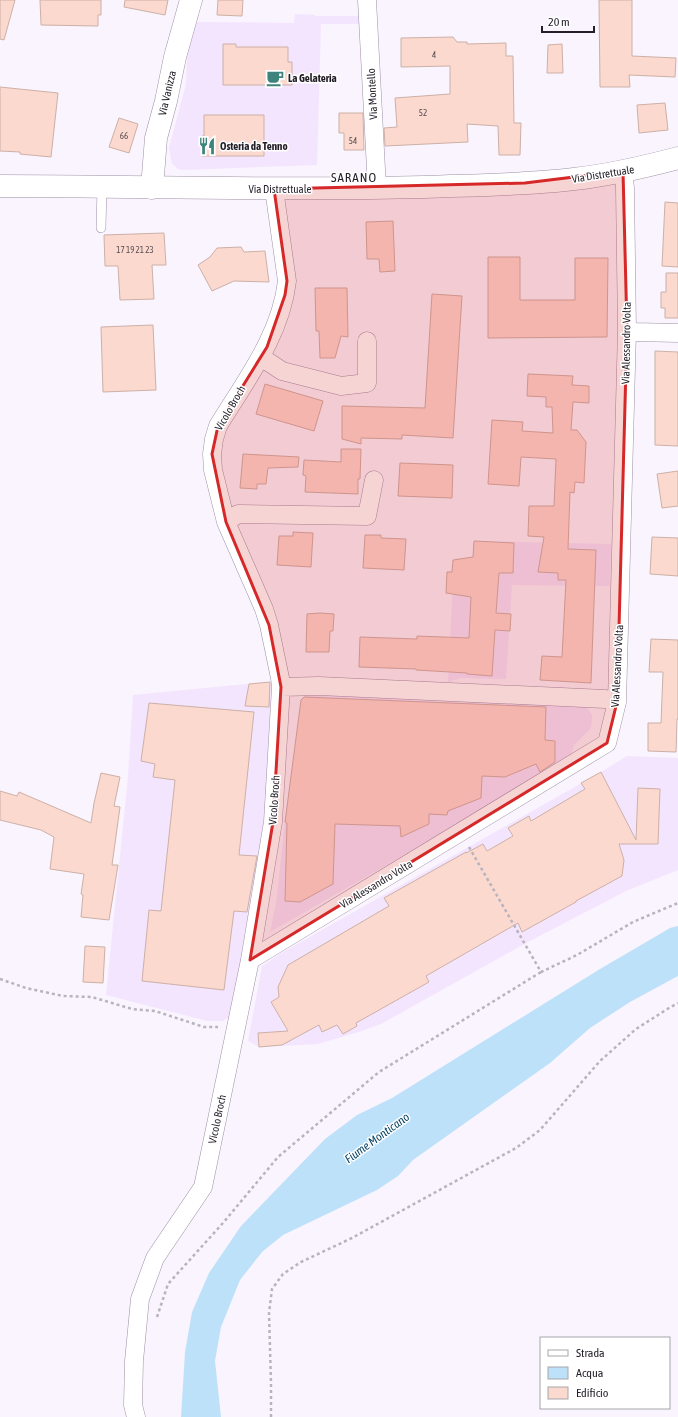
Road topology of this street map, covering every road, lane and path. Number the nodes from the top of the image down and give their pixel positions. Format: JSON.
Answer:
{"nodes":[{"id":1,"x":191,"y":0,"type":"edge"},
{"id":2,"x":367,"y":0,"type":"edge"},
{"id":3,"x":678,"y":158,"type":"edge"},
{"id":4,"x":623,"y":171,"type":"junction"},
{"id":5,"x":0,"y":186,"type":"edge"},
{"id":6,"x":102,"y":187,"type":"junction"},
{"id":7,"x":152,"y":188,"type":"junction"},
{"id":8,"x":377,"y":188,"type":"junction"},
{"id":9,"x":274,"y":189,"type":"junction"},
{"id":10,"x":101,"y":228,"type":"dead end"},
{"id":11,"x":627,"y":330,"type":"junction"},
{"id":12,"x":678,"y":333,"type":"edge"},
{"id":13,"x":366,"y":341,"type":"dead end"},
{"id":14,"x":261,"y":357,"type":"junction"},
{"id":15,"x":374,"y":480,"type":"dead end"},
{"id":16,"x":226,"y":522,"type":"junction"},
{"id":17,"x":281,"y":687,"type":"junction"},
{"id":18,"x":617,"y":702,"type":"junction"},
{"id":19,"x":460,"y":832,"type":"junction"},
{"id":20,"x":678,"y":903,"type":"edge"},
{"id":21,"x":250,"y":960,"type":"junction"},
{"id":22,"x":541,"y":972,"type":"junction"},
{"id":23,"x":0,"y":979,"type":"edge"},
{"id":24,"x":678,"y":1003,"type":"edge"},
{"id":25,"x":236,"y":1027,"type":"junction"},
{"id":26,"x":156,"y":1320,"type":"dead end"},
{"id":27,"x":136,"y":1417,"type":"edge"},
{"id":28,"x":271,"y":1417,"type":"edge"}],
"edges":[{"from":1,"to":7,"type":"main road","name":"Via Vanizza"},
{"from":2,"to":8,"type":"street","name":"Via Montello"},
{"from":3,"to":4,"type":"main road","name":"Via Distrettuale"},
{"from":4,"to":8,"type":"main road","name":"Via Distrettuale"},
{"from":4,"to":11,"type":"street","name":"Via Alessandro Volta"},
{"from":5,"to":6,"type":"main road","name":"Via Distrettuale"},
{"from":6,"to":7,"type":"main road","name":"Via Distrettuale"},
{"from":6,"to":10,"type":"lane"},
{"from":7,"to":9,"type":"main road","name":"Via Distrettuale"},
{"from":8,"to":9,"type":"main road","name":"Via Distrettuale"},
{"from":9,"to":14,"type":"street","name":"Vicolo Broch"},
{"from":11,"to":12,"type":"street"},
{"from":11,"to":18,"type":"street","name":"Via Alessandro Volta"},
{"from":13,"to":14,"type":"street"},
{"from":14,"to":16,"type":"street","name":"Vicolo Broch"},
{"from":15,"to":16,"type":"street"},
{"from":16,"to":17,"type":"street","name":"Vicolo Broch"},
{"from":17,"to":18,"type":"street"},
{"from":17,"to":21,"type":"street","name":"Vicolo Broch"},
{"from":18,"to":19,"type":"street","name":"Via Alessandro Volta"},
{"from":19,"to":21,"type":"street","name":"Via Alessandro Volta"},
{"from":19,"to":22,"type":"path"},
{"from":20,"to":22,"type":"path"},
{"from":21,"to":25,"type":"street","name":"Vicolo Broch"},
{"from":22,"to":26,"type":"path"},
{"from":23,"to":25,"type":"path"},
{"from":24,"to":28,"type":"path"},
{"from":25,"to":27,"type":"street","name":"Vicolo Broch"}]}
